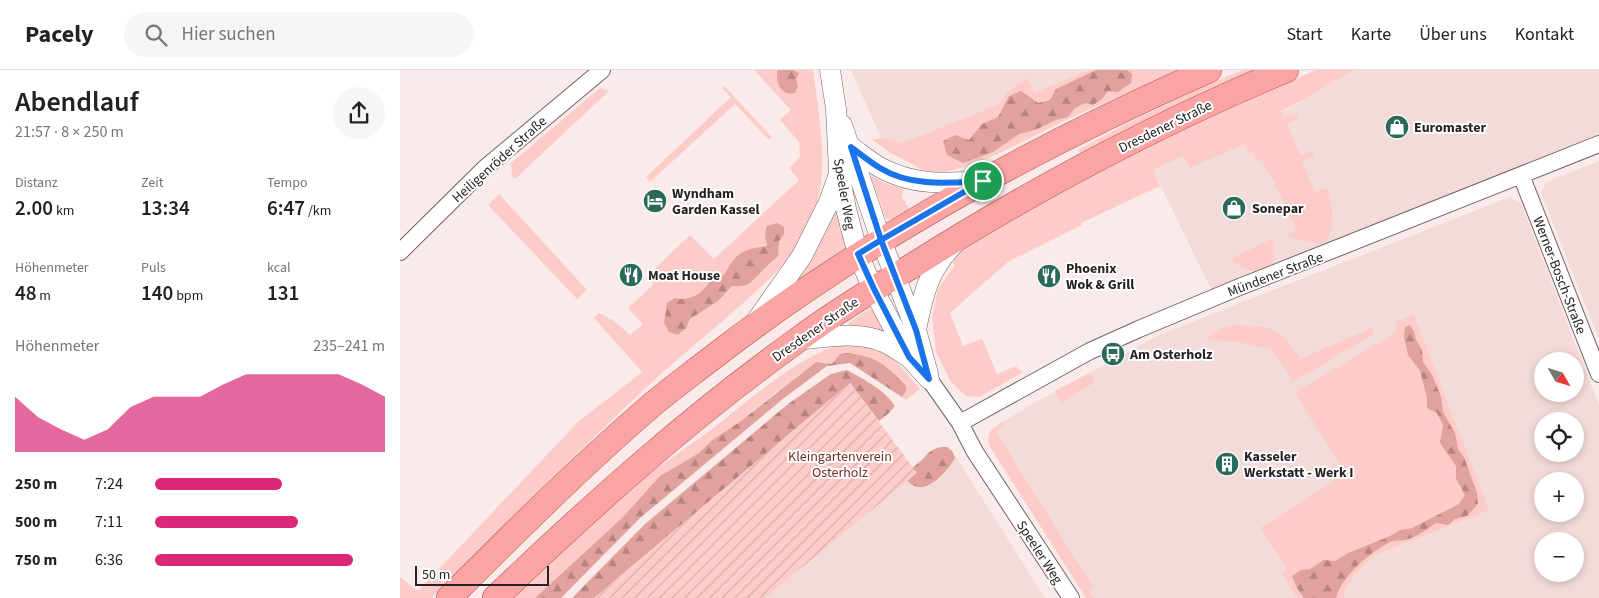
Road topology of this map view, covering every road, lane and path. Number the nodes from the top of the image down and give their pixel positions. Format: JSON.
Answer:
{"nodes":[{"id":1,"x":602,"y":70,"type":"edge"},
{"id":2,"x":830,"y":70,"type":"edge"},
{"id":3,"x":1210,"y":70,"type":"edge"},
{"id":4,"x":1286,"y":70,"type":"edge"},
{"id":5,"x":836,"y":109,"type":"junction"},
{"id":6,"x":1599,"y":144,"type":"edge"},
{"id":7,"x":851,"y":147,"type":"junction"},
{"id":8,"x":839,"y":172,"type":"junction"},
{"id":9,"x":1521,"y":175,"type":"junction"},
{"id":10,"x":983,"y":181,"type":"junction"},
{"id":11,"x":968,"y":230,"type":"junction"},
{"id":12,"x":881,"y":240,"type":"junction"},
{"id":13,"x":400,"y":252,"type":"edge"},
{"id":14,"x":858,"y":254,"type":"junction"},
{"id":15,"x":895,"y":276,"type":"junction"},
{"id":16,"x":874,"y":289,"type":"junction"},
{"id":17,"x":750,"y":329,"type":"junction"},
{"id":18,"x":916,"y":330,"type":"junction"},
{"id":19,"x":797,"y":340,"type":"junction"},
{"id":20,"x":909,"y":357,"type":"junction"},
{"id":21,"x":1599,"y":374,"type":"edge"},
{"id":22,"x":929,"y":379,"type":"junction"},
{"id":23,"x":960,"y":423,"type":"junction"},
{"id":24,"x":449,"y":598,"type":"edge"},
{"id":25,"x":495,"y":598,"type":"edge"},
{"id":26,"x":1071,"y":598,"type":"edge"}],
"edges":[{"from":1,"to":13,"type":"street","name":"Heiligenröder Straße"},
{"from":2,"to":5,"type":"street","name":"Speeler Weg"},
{"from":3,"to":10,"type":"main road"},
{"from":4,"to":11,"type":"main road","name":"Dresdener Straße"},
{"from":5,"to":7,"type":"street","name":"Speeler Weg"},
{"from":5,"to":8,"type":"street","name":"Speeler Weg"},
{"from":6,"to":9,"type":"street","name":"Mündener Straße"},
{"from":7,"to":10,"type":"street"},
{"from":7,"to":12,"type":"street","name":"Speeler Weg"},
{"from":8,"to":14,"type":"street","name":"Speeler Weg"},
{"from":8,"to":17,"type":"street"},
{"from":9,"to":21,"type":"street","name":"Werner-Bosch-Straße"},
{"from":9,"to":23,"type":"street","name":"Mündener Straße"},
{"from":10,"to":12,"type":"main road"},
{"from":11,"to":15,"type":"main road","name":"Dresdener Straße"},
{"from":11,"to":18,"type":"street"},
{"from":12,"to":14,"type":"main road"},
{"from":12,"to":15,"type":"street","name":"Speeler Weg"},
{"from":14,"to":16,"type":"street","name":"Speeler Weg"},
{"from":14,"to":17,"type":"main road"},
{"from":15,"to":16,"type":"main road","name":"Dresdener Straße"},
{"from":15,"to":18,"type":"street","name":"Speeler Weg"},
{"from":16,"to":19,"type":"main road","name":"Dresdener Straße"},
{"from":16,"to":20,"type":"street","name":"Speeler Weg"},
{"from":17,"to":24,"type":"main road"},
{"from":18,"to":22,"type":"street","name":"Speeler Weg"},
{"from":19,"to":20,"type":"street"},
{"from":19,"to":25,"type":"main road","name":"Dresdener Straße"},
{"from":20,"to":22,"type":"street","name":"Speeler Weg"},
{"from":22,"to":23,"type":"street","name":"Speeler Weg"},
{"from":23,"to":26,"type":"street","name":"Speeler Weg"}]}
